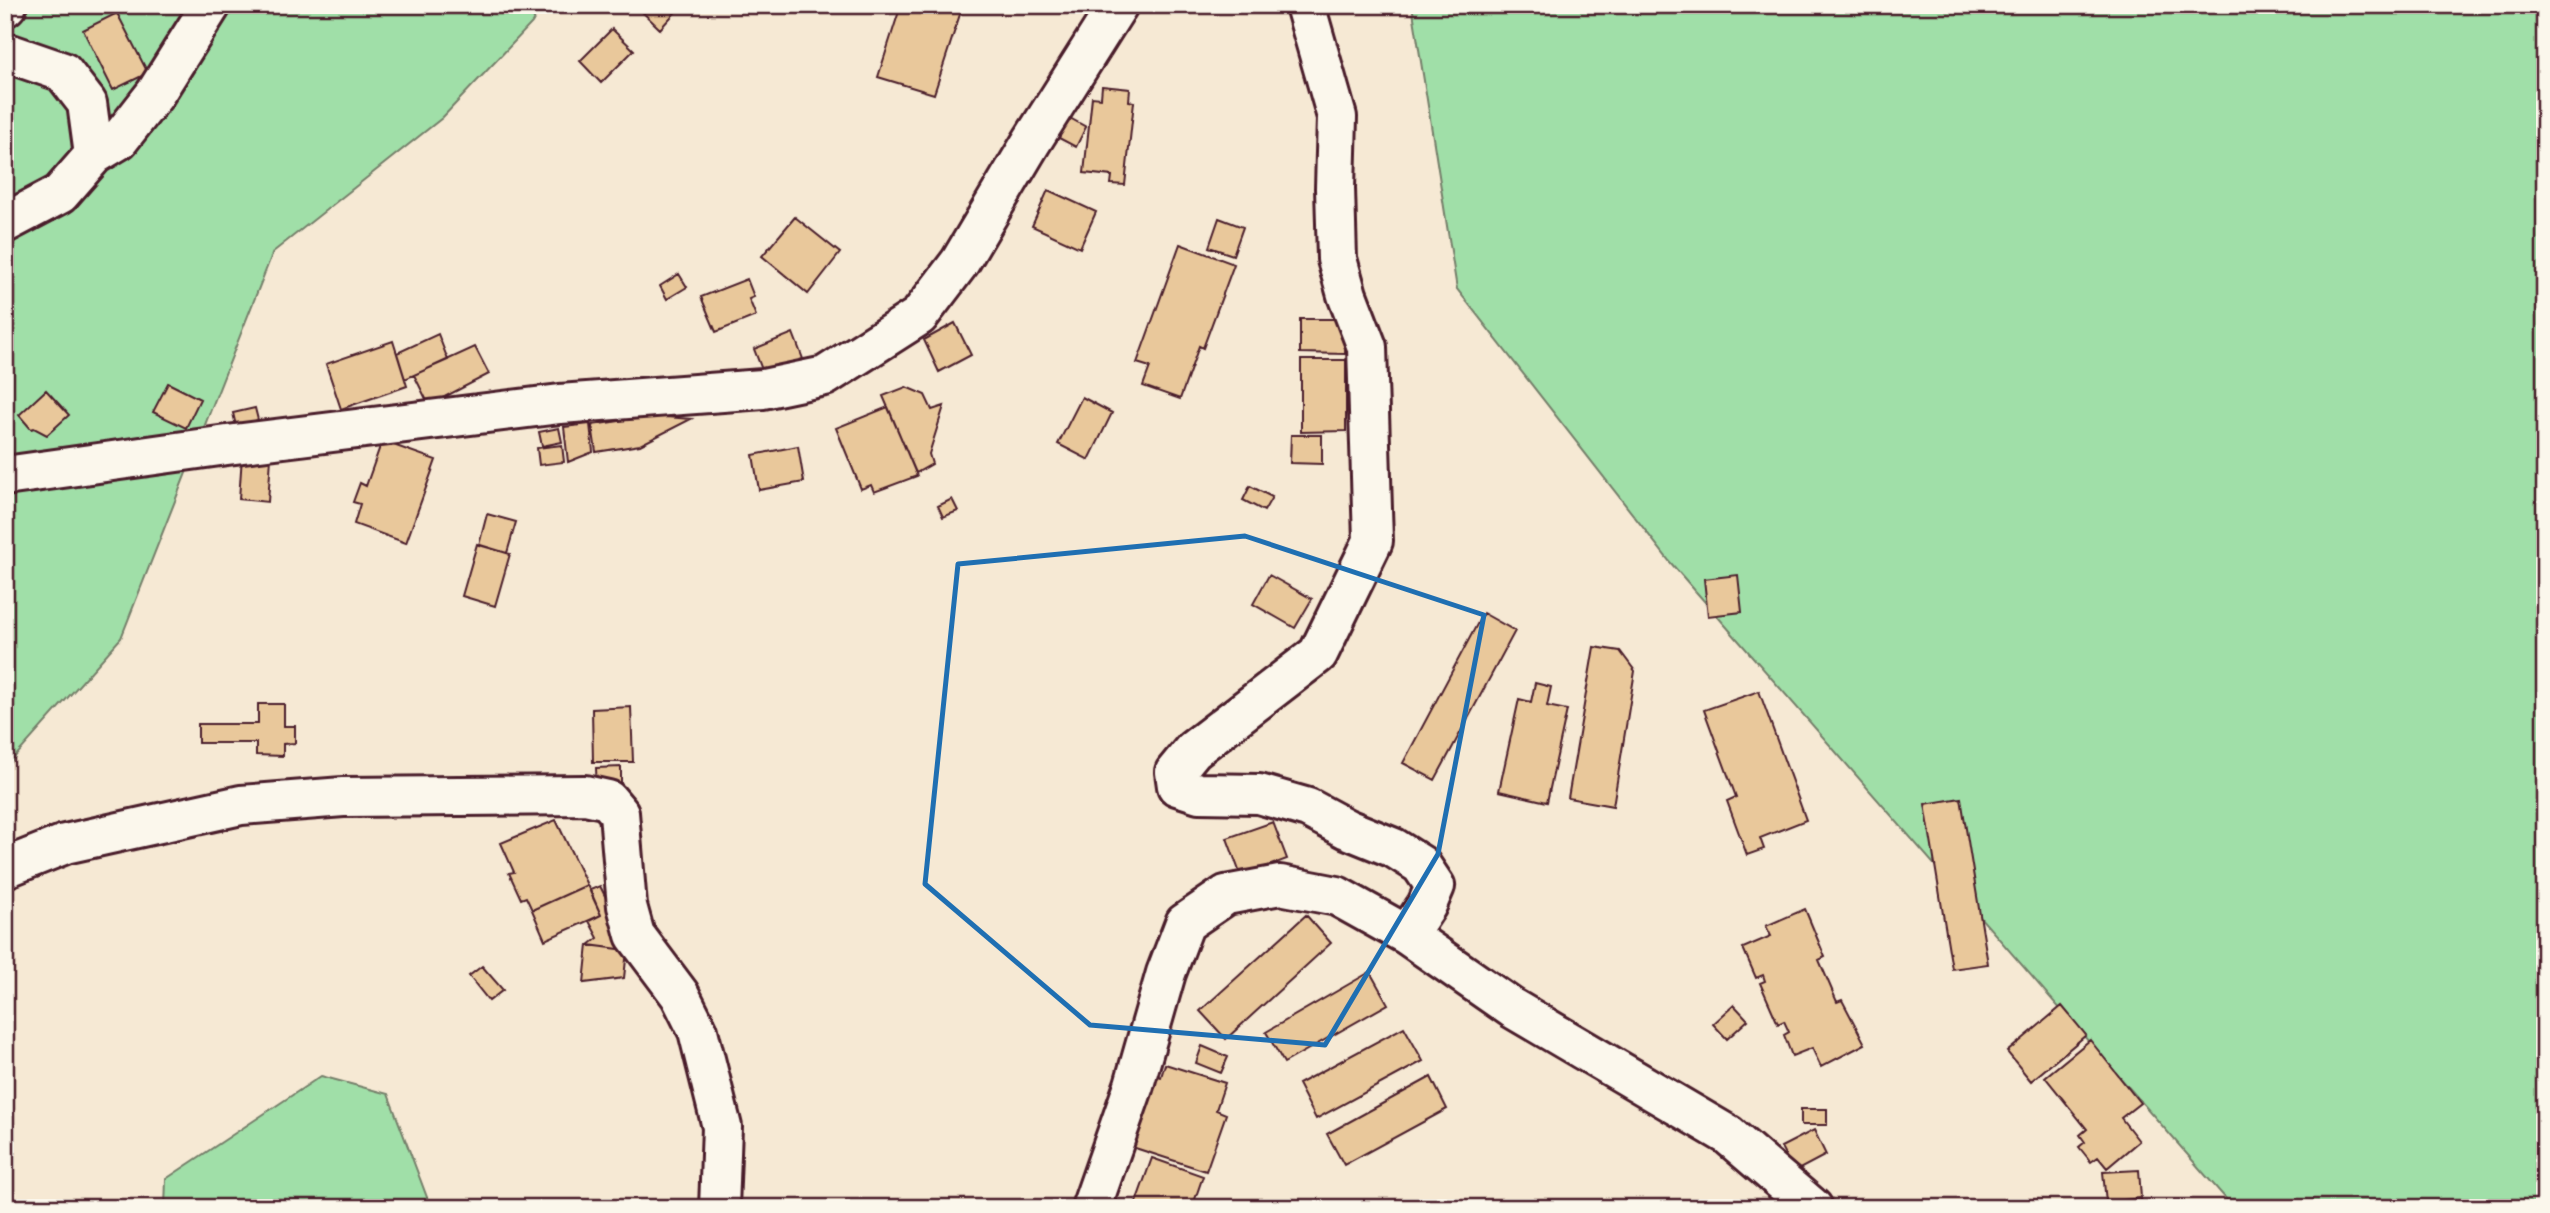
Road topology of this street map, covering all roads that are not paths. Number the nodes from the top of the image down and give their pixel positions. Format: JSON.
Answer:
{"nodes":[{"id":1,"x":211,"y":5,"type":"edge"},
{"id":2,"x":1118,"y":5,"type":"edge"},
{"id":3,"x":1305,"y":5,"type":"edge"},
{"id":4,"x":5,"y":52,"type":"edge"},
{"id":5,"x":94,"y":155,"type":"junction"},
{"id":6,"x":5,"y":223,"type":"edge"},
{"id":7,"x":5,"y":476,"type":"edge"},
{"id":8,"x":5,"y":868,"type":"edge"},
{"id":9,"x":1407,"y":935,"type":"junction"},
{"id":10,"x":719,"y":1208,"type":"edge"},
{"id":11,"x":1091,"y":1208,"type":"edge"},
{"id":12,"x":1813,"y":1208,"type":"edge"}],
"edges":[{"from":1,"to":5,"type":"street"},
{"from":2,"to":7,"type":"street"},
{"from":3,"to":9,"type":"street"},
{"from":4,"to":5,"type":"street"},
{"from":5,"to":6,"type":"street"},
{"from":8,"to":10,"type":"street"},
{"from":9,"to":11,"type":"street"},
{"from":9,"to":12,"type":"street"}]}
